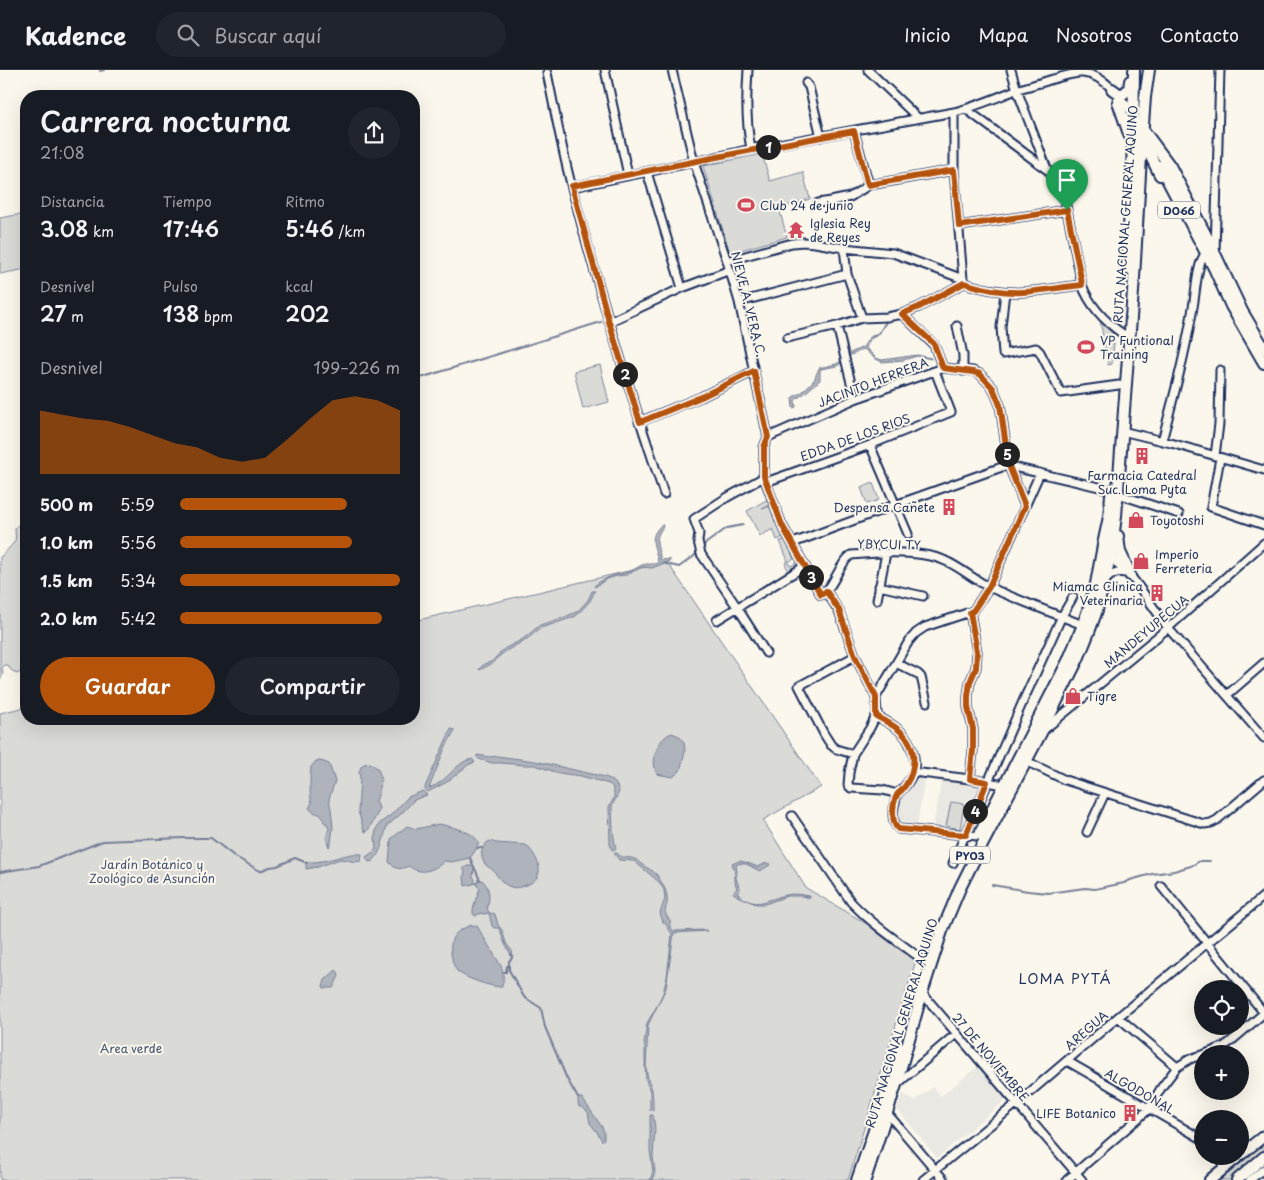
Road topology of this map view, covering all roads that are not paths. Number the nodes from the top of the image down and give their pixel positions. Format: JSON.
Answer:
{"nodes":[{"id":1,"x":605,"y":70,"type":"edge"},
{"id":2,"x":672,"y":70,"type":"edge"},
{"id":3,"x":748,"y":70,"type":"edge"},
{"id":4,"x":868,"y":70,"type":"edge"},
{"id":5,"x":1011,"y":70,"type":"edge"},
{"id":6,"x":1132,"y":70,"type":"edge"},
{"id":7,"x":1140,"y":70,"type":"edge"},
{"id":8,"x":1148,"y":70,"type":"edge"},
{"id":9,"x":1220,"y":70,"type":"edge"},
{"id":10,"x":547,"y":73,"type":"dead end"},
{"id":11,"x":1061,"y":73,"type":"edge"},
{"id":12,"x":806,"y":83,"type":"dead end"},
{"id":13,"x":1140,"y":84,"type":"tunnel mouth"},
{"id":14,"x":1112,"y":89,"type":"junction"},
{"id":15,"x":1017,"y":90,"type":"junction"},
{"id":16,"x":1145,"y":96,"type":"junction"},
{"id":17,"x":1118,"y":102,"type":"junction"},
{"id":18,"x":966,"y":109,"type":"junction"},
{"id":19,"x":954,"y":112,"type":"junction"},
{"id":20,"x":918,"y":118,"type":"junction"},
{"id":21,"x":1133,"y":119,"type":"junction"},
{"id":22,"x":854,"y":131,"type":"junction"},
{"id":23,"x":1142,"y":134,"type":"junction"},
{"id":24,"x":821,"y":137,"type":"junction"},
{"id":25,"x":1133,"y":145,"type":"junction"},
{"id":26,"x":751,"y":150,"type":"junction"},
{"id":27,"x":694,"y":162,"type":"junction"},
{"id":28,"x":1162,"y":166,"type":"junction"},
{"id":29,"x":1047,"y":169,"type":"junction"},
{"id":30,"x":954,"y":170,"type":"junction"},
{"id":31,"x":647,"y":172,"type":"junction"},
{"id":32,"x":1140,"y":174,"type":"junction"},
{"id":33,"x":628,"y":175,"type":"junction"},
{"id":34,"x":868,"y":185,"type":"junction"},
{"id":35,"x":572,"y":186,"type":"junction"},
{"id":36,"x":818,"y":203,"type":"dead end"},
{"id":37,"x":1067,"y":210,"type":"junction"},
{"id":38,"x":959,"y":226,"type":"junction"},
{"id":39,"x":844,"y":248,"type":"junction"},
{"id":40,"x":1210,"y":254,"type":"junction"},
{"id":41,"x":727,"y":261,"type":"junction"},
{"id":42,"x":730,"y":270,"type":"junction"},
{"id":43,"x":847,"y":274,"type":"junction"},
{"id":44,"x":963,"y":281,"type":"junction"},
{"id":45,"x":1082,"y":285,"type":"junction"},
{"id":46,"x":682,"y":288,"type":"junction"},
{"id":47,"x":1005,"y":292,"type":"junction"},
{"id":48,"x":739,"y":302,"type":"junction"},
{"id":49,"x":902,"y":314,"type":"junction"},
{"id":50,"x":862,"y":318,"type":"junction"},
{"id":51,"x":609,"y":322,"type":"junction"},
{"id":52,"x":837,"y":326,"type":"junction"},
{"id":53,"x":957,"y":326,"type":"dead end"},
{"id":54,"x":1123,"y":334,"type":"junction"},
{"id":55,"x":787,"y":338,"type":"dead end"},
{"id":56,"x":1264,"y":348,"type":"edge"},
{"id":57,"x":1264,"y":363,"type":"edge"},
{"id":58,"x":943,"y":368,"type":"junction"},
{"id":59,"x":1220,"y":370,"type":"dead end"},
{"id":60,"x":754,"y":371,"type":"junction"},
{"id":61,"x":935,"y":371,"type":"junction"},
{"id":62,"x":963,"y":371,"type":"junction"},
{"id":63,"x":1119,"y":385,"type":"junction"},
{"id":64,"x":855,"y":399,"type":"junction"},
{"id":65,"x":640,"y":422,"type":"junction"},
{"id":66,"x":1122,"y":431,"type":"junction"},
{"id":67,"x":768,"y":437,"type":"junction"},
{"id":68,"x":1162,"y":441,"type":"junction"},
{"id":69,"x":870,"y":445,"type":"junction"},
{"id":70,"x":1217,"y":457,"type":"junction"},
{"id":71,"x":1009,"y":466,"type":"junction"},
{"id":72,"x":1264,"y":470,"type":"edge"},
{"id":73,"x":1040,"y":473,"type":"junction"},
{"id":74,"x":765,"y":479,"type":"junction"},
{"id":75,"x":1115,"y":492,"type":"junction"},
{"id":76,"x":664,"y":494,"type":"dead end"},
{"id":77,"x":894,"y":505,"type":"junction"},
{"id":78,"x":1025,"y":506,"type":"junction"},
{"id":79,"x":1179,"y":514,"type":"dead end"},
{"id":80,"x":1116,"y":516,"type":"junction"},
{"id":81,"x":1264,"y":525,"type":"edge"},
{"id":82,"x":908,"y":534,"type":"dead end"},
{"id":83,"x":1104,"y":540,"type":"junction"},
{"id":84,"x":793,"y":543,"type":"junction"},
{"id":85,"x":1264,"y":543,"type":"edge"},
{"id":86,"x":886,"y":553,"type":"junction"},
{"id":87,"x":1111,"y":554,"type":"junction"},
{"id":88,"x":1101,"y":558,"type":"junction"},
{"id":89,"x":805,"y":566,"type":"junction"},
{"id":90,"x":1130,"y":576,"type":"junction"},
{"id":91,"x":1103,"y":584,"type":"junction"},
{"id":92,"x":879,"y":586,"type":"junction"},
{"id":93,"x":989,"y":587,"type":"junction"},
{"id":94,"x":824,"y":593,"type":"junction"},
{"id":95,"x":923,"y":596,"type":"dead end"},
{"id":96,"x":1073,"y":597,"type":"dead end"},
{"id":97,"x":877,"y":600,"type":"dead end"},
{"id":98,"x":737,"y":607,"type":"junction"},
{"id":99,"x":970,"y":612,"type":"junction"},
{"id":100,"x":1062,"y":616,"type":"junction"},
{"id":101,"x":717,"y":620,"type":"dead end"},
{"id":102,"x":1083,"y":625,"type":"junction"},
{"id":103,"x":1168,"y":628,"type":"junction"},
{"id":104,"x":766,"y":653,"type":"dead end"},
{"id":105,"x":855,"y":656,"type":"junction"},
{"id":106,"x":896,"y":663,"type":"junction"},
{"id":107,"x":1264,"y":663,"type":"edge"},
{"id":108,"x":1227,"y":695,"type":"junction"},
{"id":109,"x":876,"y":697,"type":"junction"},
{"id":110,"x":927,"y":702,"type":"dead end"},
{"id":111,"x":876,"y":716,"type":"junction"},
{"id":112,"x":1041,"y":732,"type":"junction"},
{"id":113,"x":1264,"y":738,"type":"edge"},
{"id":114,"x":853,"y":754,"type":"junction"},
{"id":115,"x":1026,"y":761,"type":"junction"},
{"id":116,"x":913,"y":772,"type":"junction"},
{"id":117,"x":970,"y":779,"type":"junction"},
{"id":118,"x":1264,"y":780,"type":"edge"},
{"id":119,"x":987,"y":782,"type":"junction"},
{"id":120,"x":1004,"y":785,"type":"junction"},
{"id":121,"x":1104,"y":793,"type":"junction"},
{"id":122,"x":897,"y":794,"type":"junction"},
{"id":123,"x":792,"y":816,"type":"dead end"},
{"id":124,"x":1087,"y":832,"type":"dead end"},
{"id":125,"x":966,"y":835,"type":"junction"},
{"id":126,"x":978,"y":836,"type":"junction"},
{"id":127,"x":953,"y":863,"type":"dead end"},
{"id":128,"x":1160,"y":886,"type":"dead end"},
{"id":129,"x":1261,"y":899,"type":"edge"},
{"id":130,"x":1264,"y":908,"type":"edge"},
{"id":131,"x":1207,"y":944,"type":"junction"},
{"id":132,"x":926,"y":962,"type":"junction"},
{"id":133,"x":922,"y":993,"type":"junction"},
{"id":134,"x":1264,"y":1013,"type":"edge"},
{"id":135,"x":1118,"y":1017,"type":"junction"},
{"id":136,"x":956,"y":1034,"type":"junction"},
{"id":137,"x":1226,"y":1045,"type":"edge"},
{"id":138,"x":1194,"y":1058,"type":"edge"},
{"id":139,"x":1067,"y":1062,"type":"junction"},
{"id":140,"x":1177,"y":1067,"type":"junction"},
{"id":141,"x":896,"y":1085,"type":"junction"},
{"id":142,"x":1016,"y":1104,"type":"junction"},
{"id":143,"x":1149,"y":1108,"type":"junction"},
{"id":144,"x":887,"y":1113,"type":"junction"},
{"id":145,"x":1264,"y":1127,"type":"edge"},
{"id":146,"x":1194,"y":1134,"type":"edge"},
{"id":147,"x":1264,"y":1136,"type":"edge"},
{"id":148,"x":1249,"y":1144,"type":"edge"},
{"id":149,"x":1249,"y":1147,"type":"edge"},
{"id":150,"x":1264,"y":1157,"type":"edge"},
{"id":151,"x":1227,"y":1165,"type":"edge"},
{"id":152,"x":1264,"y":1168,"type":"edge"},
{"id":153,"x":935,"y":1170,"type":"junction"},
{"id":154,"x":1075,"y":1173,"type":"junction"},
{"id":155,"x":857,"y":1180,"type":"edge"},
{"id":156,"x":865,"y":1180,"type":"edge"},
{"id":157,"x":923,"y":1180,"type":"edge"},
{"id":158,"x":944,"y":1180,"type":"edge"},
{"id":159,"x":1067,"y":1180,"type":"edge"},
{"id":160,"x":1082,"y":1180,"type":"edge"},
{"id":161,"x":1210,"y":1180,"type":"edge"},
{"id":162,"x":1236,"y":1180,"type":"edge"},
{"id":163,"x":1250,"y":1180,"type":"edge"}],
"edges":[{"from":1,"to":33,"type":"street"},
{"from":2,"to":27,"type":"street","name":"NIEVE A. VERA C."},
{"from":3,"to":26,"type":"street"},
{"from":4,"to":20,"type":"street"},
{"from":5,"to":15,"type":"street"},
{"from":6,"to":14,"type":"highway"},
{"from":6,"to":21,"type":"highway","name":"RUTA NACIONAL GENERAL AQUINO","number":"PY03"},
{"from":7,"to":13,"type":"highway"},
{"from":8,"to":16,"type":"highway","name":"RUTA NACIONAL GENERAL AQUINO","number":"PY03"},
{"from":9,"to":40,"type":"street"},
{"from":10,"to":35,"type":"street"},
{"from":11,"to":14,"type":"street"},
{"from":11,"to":15,"type":"street"},
{"from":12,"to":24,"type":"street"},
{"from":14,"to":17,"type":"street"},
{"from":14,"to":21,"type":"street"},
{"from":15,"to":18,"type":"street"},
{"from":15,"to":29,"type":"street"},
{"from":16,"to":23,"type":"highway","name":"RUTA NACIONAL GENERAL AQUINO","number":"PY03"},
{"from":16,"to":28,"type":"highway"},
{"from":17,"to":21,"type":"street"},
{"from":17,"to":25,"type":"highway"},
{"from":18,"to":19,"type":"street"},
{"from":18,"to":29,"type":"street"},
{"from":19,"to":20,"type":"street"},
{"from":19,"to":30,"type":"street"},
{"from":20,"to":22,"type":"street"},
{"from":21,"to":23,"type":"highway","number":"D066"},
{"from":21,"to":25,"type":"highway","name":"RUTA NACIONAL GENERAL AQUINO","number":"PY03"},
{"from":22,"to":24,"type":"street"},
{"from":22,"to":34,"type":"street"},
{"from":23,"to":28,"type":"highway","number":"D066"},
{"from":23,"to":28,"type":"highway","number":"D066"},
{"from":23,"to":32,"type":"highway","name":"RUTA NACIONAL GENERAL AQUINO","number":"PY03"},
{"from":24,"to":26,"type":"street"},
{"from":25,"to":54,"type":"highway","name":"RUTA NACIONAL GENERAL AQUINO","number":"PY03"},
{"from":26,"to":27,"type":"street"},
{"from":27,"to":31,"type":"street"},
{"from":27,"to":41,"type":"street","name":"NIEVE A. VERA C."},
{"from":28,"to":32,"type":"highway"},
{"from":28,"to":40,"type":"highway","number":"D066"},
{"from":28,"to":40,"type":"highway","number":"D066"},
{"from":29,"to":37,"type":"street"},
{"from":30,"to":34,"type":"street"},
{"from":30,"to":38,"type":"street"},
{"from":31,"to":33,"type":"street"},
{"from":31,"to":46,"type":"street"},
{"from":32,"to":66,"type":"highway","name":"RUTA NACIONAL GENERAL AQUINO","number":"PY03"},
{"from":33,"to":35,"type":"street"},
{"from":34,"to":36,"type":"street"},
{"from":35,"to":51,"type":"street"},
{"from":37,"to":38,"type":"street"},
{"from":37,"to":45,"type":"street"},
{"from":38,"to":44,"type":"street"},
{"from":39,"to":41,"type":"street"},
{"from":39,"to":43,"type":"street"},
{"from":39,"to":44,"type":"street"},
{"from":40,"to":56,"type":"highway","number":"D066"},
{"from":40,"to":57,"type":"highway","number":"D066"},
{"from":40,"to":68,"type":"street"},
{"from":41,"to":42,"type":"street","name":"NIEVE A. VERA C."},
{"from":42,"to":46,"type":"street"},
{"from":42,"to":48,"type":"street","name":"NIEVE A. VERA C."},
{"from":43,"to":48,"type":"street"},
{"from":43,"to":50,"type":"street"},
{"from":44,"to":47,"type":"street"},
{"from":44,"to":49,"type":"street"},
{"from":45,"to":47,"type":"street"},
{"from":45,"to":54,"type":"street"},
{"from":46,"to":51,"type":"street"},
{"from":47,"to":63,"type":"street"},
{"from":48,"to":60,"type":"street","name":"NIEVE A. VERA C."},
{"from":49,"to":50,"type":"street"},
{"from":49,"to":58,"type":"street"},
{"from":50,"to":52,"type":"street"},
{"from":51,"to":65,"type":"street"},
{"from":52,"to":55,"type":"street"},
{"from":52,"to":64,"type":"street"},
{"from":53,"to":62,"type":"street"},
{"from":54,"to":63,"type":"highway","name":"RUTA NACIONAL GENERAL AQUINO","number":"PY03"},
{"from":58,"to":61,"type":"street","name":"JACINTO HERRERA"},
{"from":58,"to":62,"type":"street","name":"JACINTO HERRERA"},
{"from":59,"to":70,"type":"street"},
{"from":60,"to":65,"type":"street"},
{"from":60,"to":67,"type":"street","name":"NIEVE A. VERA C."},
{"from":61,"to":64,"type":"street","name":"JACINTO HERRERA"},
{"from":61,"to":69,"type":"street","name":"EDDA DE LOS RIOS"},
{"from":62,"to":71,"type":"street","name":"JACINTO HERRERA"},
{"from":63,"to":75,"type":"highway","name":"RUTA NACIONAL GENERAL AQUINO","number":"PY03"},
{"from":64,"to":67,"type":"street","name":"JACINTO HERRERA"},
{"from":65,"to":76,"type":"street"},
{"from":66,"to":68,"type":"street"},
{"from":66,"to":75,"type":"highway","name":"RUTA NACIONAL GENERAL AQUINO","number":"PY03"},
{"from":67,"to":74,"type":"street","name":"NIEVE A. VERA C."},
{"from":68,"to":70,"type":"street"},
{"from":69,"to":74,"type":"street","name":"EDDA DE LOS RIOS"},
{"from":69,"to":77,"type":"street"},
{"from":70,"to":72,"type":"street"},
{"from":70,"to":81,"type":"street"},
{"from":71,"to":73,"type":"street"},
{"from":71,"to":77,"type":"street"},
{"from":71,"to":78,"type":"street","name":"JACINTO HERRERA"},
{"from":73,"to":75,"type":"street"},
{"from":73,"to":78,"type":"street"},
{"from":74,"to":84,"type":"street","name":"NIEVE A. VERA C."},
{"from":74,"to":98,"type":"street","name":"EDDA DE LOS RIOS"},
{"from":75,"to":79,"type":"street"},
{"from":75,"to":80,"type":"highway","name":"RUTA NACIONAL GENERAL AQUINO","number":"PY03"},
{"from":75,"to":83,"type":"highway","name":"RUTA NACIONAL GENERAL AQUINO","number":"PY03"},
{"from":77,"to":82,"type":"street"},
{"from":77,"to":84,"type":"street"},
{"from":78,"to":93,"type":"street"},
{"from":80,"to":87,"type":"highway","name":"RUTA NACIONAL GENERAL AQUINO","number":"PY03"},
{"from":80,"to":90,"type":"highway"},
{"from":83,"to":87,"type":"street"},
{"from":83,"to":88,"type":"highway","name":"RUTA NACIONAL GENERAL AQUINO","number":"PY03"},
{"from":84,"to":89,"type":"street","name":"NIEVE A. VERA C."},
{"from":85,"to":103,"type":"street","name":"MANDEYUPECUA"},
{"from":86,"to":92,"type":"street"},
{"from":86,"to":93,"type":"street","name":"YBYCUI TY"},
{"from":86,"to":94,"type":"street","name":"YBYCUI TY"},
{"from":87,"to":88,"type":"highway"},
{"from":87,"to":90,"type":"highway"},
{"from":87,"to":91,"type":"highway","name":"RUTA NACIONAL GENERAL AQUINO","number":"PY03"},
{"from":88,"to":102,"type":"highway","name":"RUTA NACIONAL GENERAL AQUINO","number":"PY03"},
{"from":89,"to":94,"type":"street","name":"NIEVE A. VERA C."},
{"from":89,"to":98,"type":"street"},
{"from":90,"to":91,"type":"street"},
{"from":90,"to":103,"type":"street"},
{"from":91,"to":112,"type":"highway","name":"RUTA NACIONAL GENERAL AQUINO","number":"PY03"},
{"from":92,"to":95,"type":"street"},
{"from":92,"to":97,"type":"street"},
{"from":93,"to":99,"type":"street"},
{"from":93,"to":100,"type":"street","name":"YBYCUI TY"},
{"from":94,"to":105,"type":"street","name":"NIEVE A. VERA C."},
{"from":96,"to":100,"type":"street"},
{"from":98,"to":101,"type":"street"},
{"from":98,"to":104,"type":"street"},
{"from":99,"to":106,"type":"street"},
{"from":99,"to":117,"type":"street"},
{"from":100,"to":102,"type":"street","name":"YBYCUI TY"},
{"from":100,"to":119,"type":"street"},
{"from":102,"to":120,"type":"highway","name":"RUTA NACIONAL GENERAL AQUINO","number":"PY03"},
{"from":103,"to":108,"type":"street"},
{"from":103,"to":112,"type":"street","name":"MANDEYUPECUA"},
{"from":105,"to":109,"type":"street","name":"NIEVE A. VERA C."},
{"from":105,"to":114,"type":"street"},
{"from":106,"to":109,"type":"street"},
{"from":106,"to":110,"type":"street"},
{"from":107,"to":108,"type":"street"},
{"from":108,"to":113,"type":"street"},
{"from":109,"to":111,"type":"street"},
{"from":111,"to":114,"type":"street"},
{"from":111,"to":116,"type":"street"},
{"from":112,"to":115,"type":"highway","name":"RUTA NACIONAL GENERAL AQUINO","number":"PY03"},
{"from":114,"to":122,"type":"street"},
{"from":115,"to":121,"type":"street"},
{"from":115,"to":133,"type":"highway","name":"RUTA NACIONAL GENERAL AQUINO","number":"PY03"},
{"from":116,"to":117,"type":"street"},
{"from":116,"to":122,"type":"street"},
{"from":117,"to":119,"type":"street"},
{"from":118,"to":121,"type":"street"},
{"from":119,"to":120,"type":"street"},
{"from":119,"to":125,"type":"street"},
{"from":120,"to":126,"type":"highway","name":"RUTA NACIONAL GENERAL AQUINO","number":"PY03"},
{"from":121,"to":124,"type":"street"},
{"from":122,"to":125,"type":"street"},
{"from":123,"to":132,"type":"street"},
{"from":125,"to":126,"type":"street"},
{"from":125,"to":127,"type":"street"},
{"from":126,"to":132,"type":"highway","name":"RUTA NACIONAL GENERAL AQUINO","number":"PY03"},
{"from":128,"to":131,"type":"street"},
{"from":129,"to":130,"type":"street"},
{"from":129,"to":131,"type":"street","name":"AREGUA"},
{"from":131,"to":134,"type":"street"},
{"from":131,"to":135,"type":"street","name":"AREGUA"},
{"from":132,"to":155,"type":"highway","name":"RUTA NACIONAL GENERAL AQUINO","number":"PY03"},
{"from":133,"to":136,"type":"street","name":"27 DE NOVIEMBRE"},
{"from":133,"to":141,"type":"highway","name":"RUTA NACIONAL GENERAL AQUINO","number":"PY03"},
{"from":134,"to":137,"type":"street"},
{"from":135,"to":139,"type":"street","name":"AREGUA"},
{"from":135,"to":140,"type":"street"},
{"from":136,"to":141,"type":"street"},
{"from":136,"to":142,"type":"street","name":"27 DE NOVIEMBRE"},
{"from":138,"to":140,"type":"street"},
{"from":139,"to":142,"type":"street","name":"AREGUA"},
{"from":139,"to":143,"type":"street","name":"ALGODONAL"},
{"from":140,"to":143,"type":"street"},
{"from":141,"to":144,"type":"highway","name":"RUTA NACIONAL GENERAL AQUINO","number":"PY03"},
{"from":142,"to":153,"type":"street","name":"AREGUA"},
{"from":142,"to":154,"type":"street","name":"27 DE NOVIEMBRE"},
{"from":143,"to":146,"type":"street","name":"ALGODONAL"},
{"from":143,"to":154,"type":"street"},
{"from":144,"to":153,"type":"street"},
{"from":144,"to":156,"type":"highway","name":"RUTA NACIONAL GENERAL AQUINO","number":"PY03"},
{"from":145,"to":148,"type":"highway"},
{"from":147,"to":149,"type":"highway"},
{"from":150,"to":162,"type":"highway"},
{"from":151,"to":161,"type":"highway"},
{"from":152,"to":163,"type":"street"},
{"from":153,"to":157,"type":"street","name":"AREGUA"},
{"from":153,"to":158,"type":"street"},
{"from":154,"to":159,"type":"street"},
{"from":154,"to":160,"type":"street","name":"27 DE NOVIEMBRE"}]}
